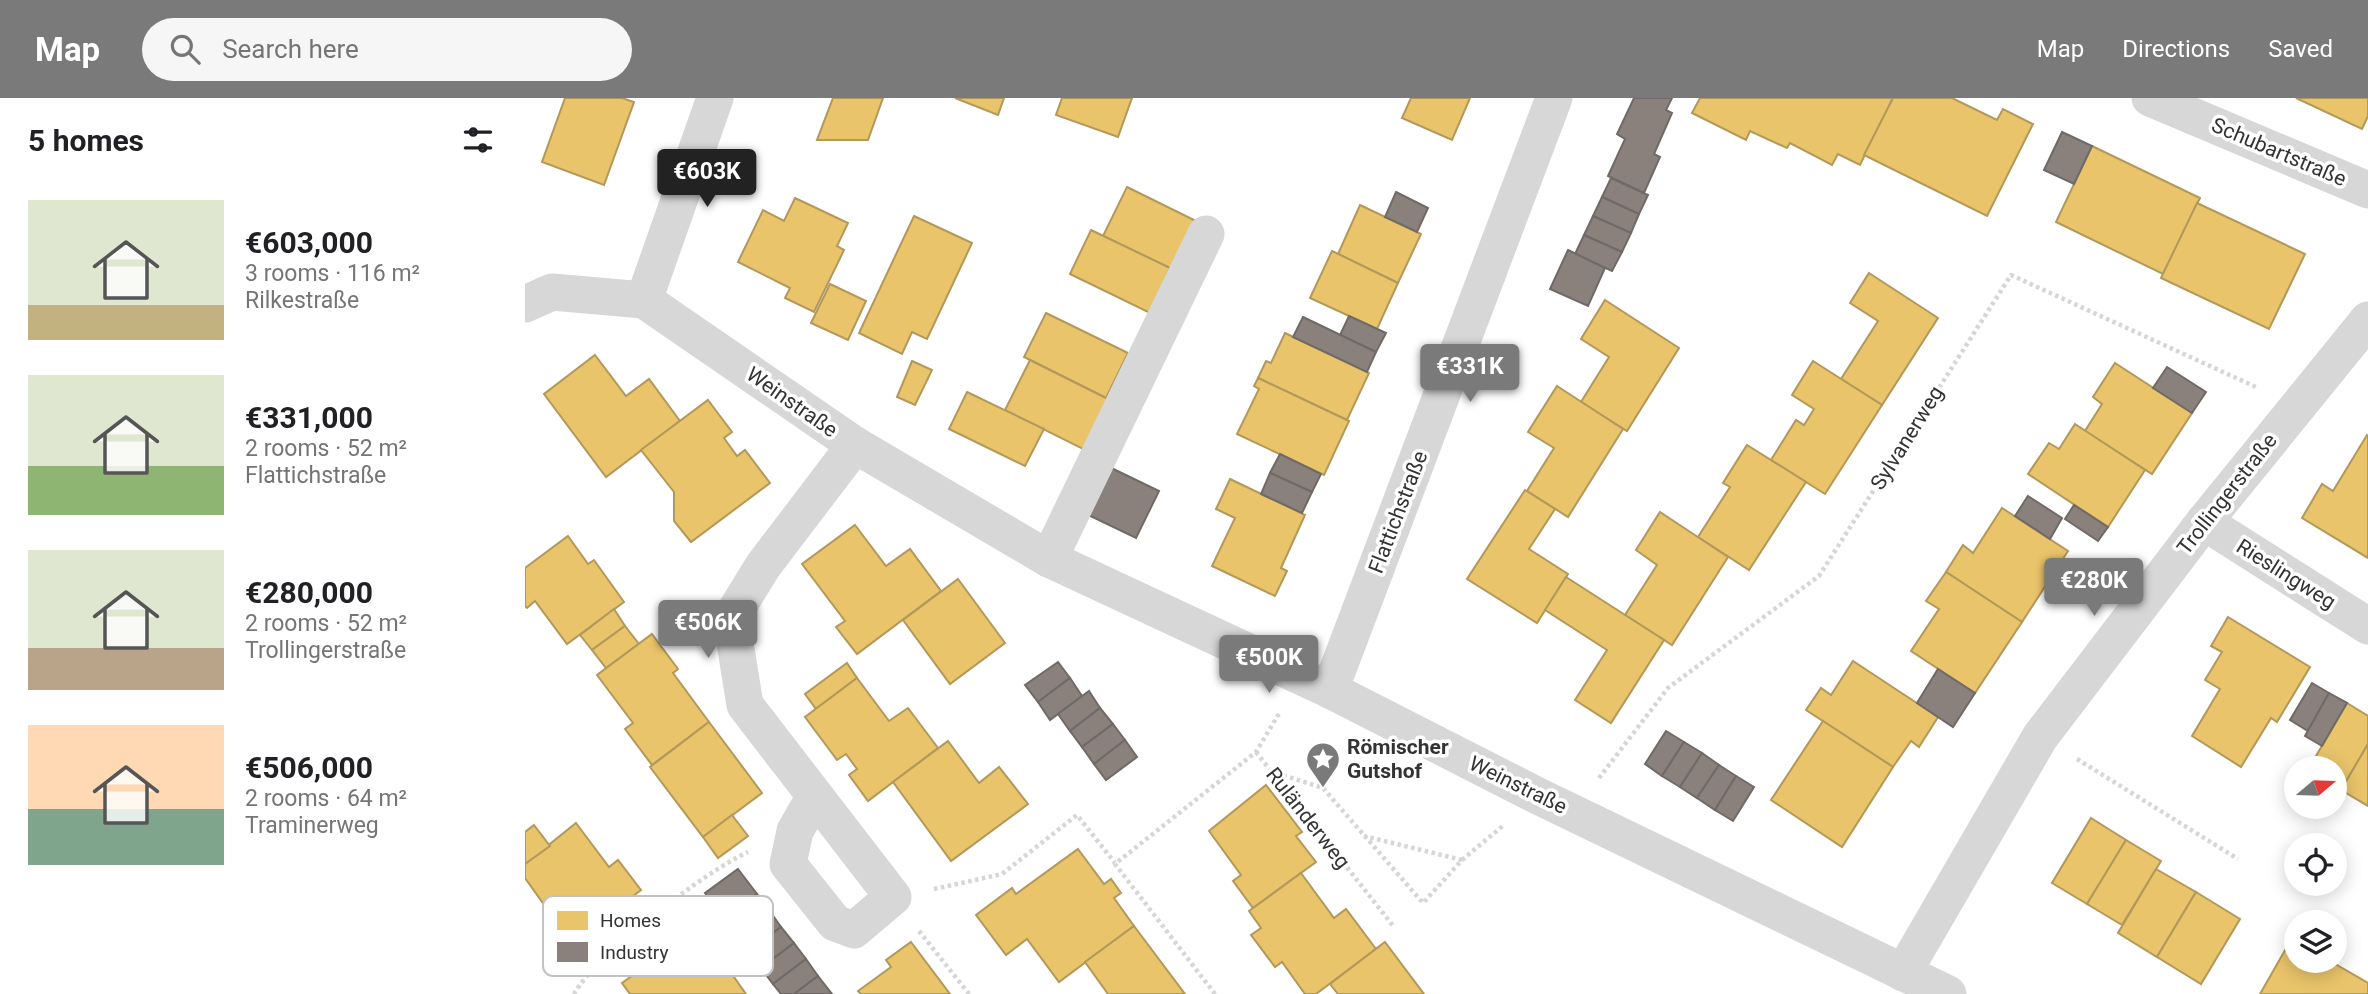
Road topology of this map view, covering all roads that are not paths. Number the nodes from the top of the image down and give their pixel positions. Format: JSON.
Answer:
{"nodes":[{"id":1,"x":715,"y":98,"type":"edge"},
{"id":2,"x":1554,"y":98,"type":"edge"},
{"id":3,"x":2150,"y":98,"type":"edge"},
{"id":4,"x":2368,"y":190,"type":"edge"},
{"id":5,"x":1206,"y":234,"type":"dead end"},
{"id":6,"x":645,"y":300,"type":"junction"},
{"id":7,"x":525,"y":304,"type":"edge"},
{"id":8,"x":2368,"y":320,"type":"edge"},
{"id":9,"x":855,"y":445,"type":"junction"},
{"id":10,"x":2204,"y":522,"type":"junction"},
{"id":11,"x":1049,"y":559,"type":"junction"},
{"id":12,"x":2368,"y":626,"type":"edge"},
{"id":13,"x":1330,"y":690,"type":"junction"},
{"id":14,"x":815,"y":796,"type":"junction"},
{"id":15,"x":1903,"y":973,"type":"junction"},
{"id":16,"x":1948,"y":994,"type":"edge"}],
"edges":[{"from":1,"to":6,"type":"street"},
{"from":2,"to":13,"type":"street","name":"Flattichstraße"},
{"from":3,"to":4,"type":"street","name":"Schubartstraße"},
{"from":5,"to":11,"type":"street"},
{"from":6,"to":7,"type":"street","name":"Weinstraße"},
{"from":6,"to":9,"type":"street","name":"Weinstraße"},
{"from":8,"to":10,"type":"street","name":"Trollingerstraße"},
{"from":9,"to":11,"type":"street","name":"Weinstraße"},
{"from":9,"to":14,"type":"street"},
{"from":10,"to":12,"type":"street","name":"Rieslingweg"},
{"from":10,"to":15,"type":"street","name":"Trollingerstraße"},
{"from":11,"to":13,"type":"street","name":"Weinstraße"},
{"from":13,"to":15,"type":"street","name":"Weinstraße"},
{"from":14,"to":14,"type":"street"},
{"from":15,"to":16,"type":"street","name":"Weinstraße"}]}
